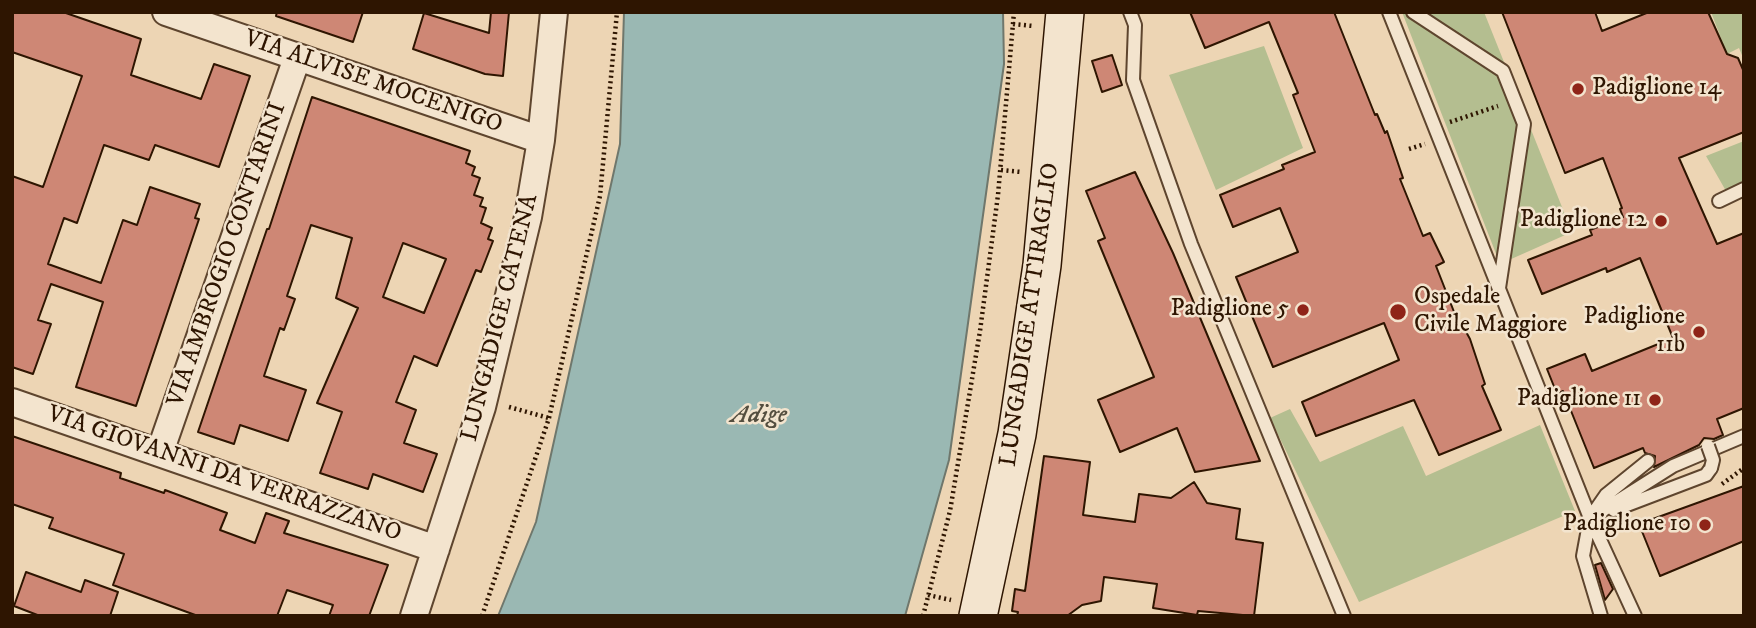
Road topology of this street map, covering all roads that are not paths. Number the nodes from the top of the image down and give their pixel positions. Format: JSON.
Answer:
{"nodes":[{"id":1,"x":166,"y":12,"type":"edge"},
{"id":2,"x":554,"y":12,"type":"edge"},
{"id":3,"x":1065,"y":12,"type":"edge"},
{"id":4,"x":1130,"y":12,"type":"edge"},
{"id":5,"x":1389,"y":12,"type":"edge"},
{"id":6,"x":1413,"y":12,"type":"edge"},
{"id":7,"x":297,"y":58,"type":"junction"},
{"id":8,"x":541,"y":140,"type":"junction"},
{"id":9,"x":1744,"y":190,"type":"edge"},
{"id":10,"x":1719,"y":201,"type":"dead end"},
{"id":11,"x":1499,"y":288,"type":"junction"},
{"id":12,"x":12,"y":402,"type":"edge"},
{"id":13,"x":1744,"y":436,"type":"edge"},
{"id":14,"x":1709,"y":446,"type":"dead end"},
{"id":15,"x":160,"y":452,"type":"junction"},
{"id":16,"x":1648,"y":461,"type":"dead end"},
{"id":17,"x":1590,"y":518,"type":"junction"},
{"id":18,"x":436,"y":549,"type":"junction"},
{"id":19,"x":414,"y":616,"type":"edge"},
{"id":20,"x":978,"y":616,"type":"edge"},
{"id":21,"x":1344,"y":616,"type":"edge"},
{"id":22,"x":1601,"y":616,"type":"edge"},
{"id":23,"x":1635,"y":616,"type":"edge"}],
"edges":[{"from":1,"to":7,"type":"street","name":"VIA ALVISE MOCENIGO"},
{"from":2,"to":8,"type":"street","name":"LUNGADIGE CATENA"},
{"from":3,"to":20,"type":"street","name":"LUNGADIGE ATTIRAGLIO"},
{"from":4,"to":21,"type":"lane"},
{"from":5,"to":11,"type":"lane"},
{"from":6,"to":11,"type":"lane"},
{"from":7,"to":8,"type":"street","name":"VIA ALVISE MOCENIGO"},
{"from":7,"to":15,"type":"street","name":"VIA AMBROGIO CONTARINI"},
{"from":8,"to":18,"type":"street","name":"LUNGADIGE CATENA"},
{"from":9,"to":10,"type":"lane"},
{"from":11,"to":17,"type":"lane"},
{"from":12,"to":15,"type":"street","name":"VIA GIOVANNI DA VERRAZZANO"},
{"from":13,"to":17,"type":"lane"},
{"from":14,"to":17,"type":"lane","bridge":true},
{"from":15,"to":18,"type":"street","name":"VIA GIOVANNI DA VERRAZZANO"},
{"from":16,"to":17,"type":"lane"},
{"from":17,"to":22,"type":"lane"},
{"from":17,"to":23,"type":"lane"},
{"from":18,"to":19,"type":"street","name":"LUNGADIGE CATENA"}]}
